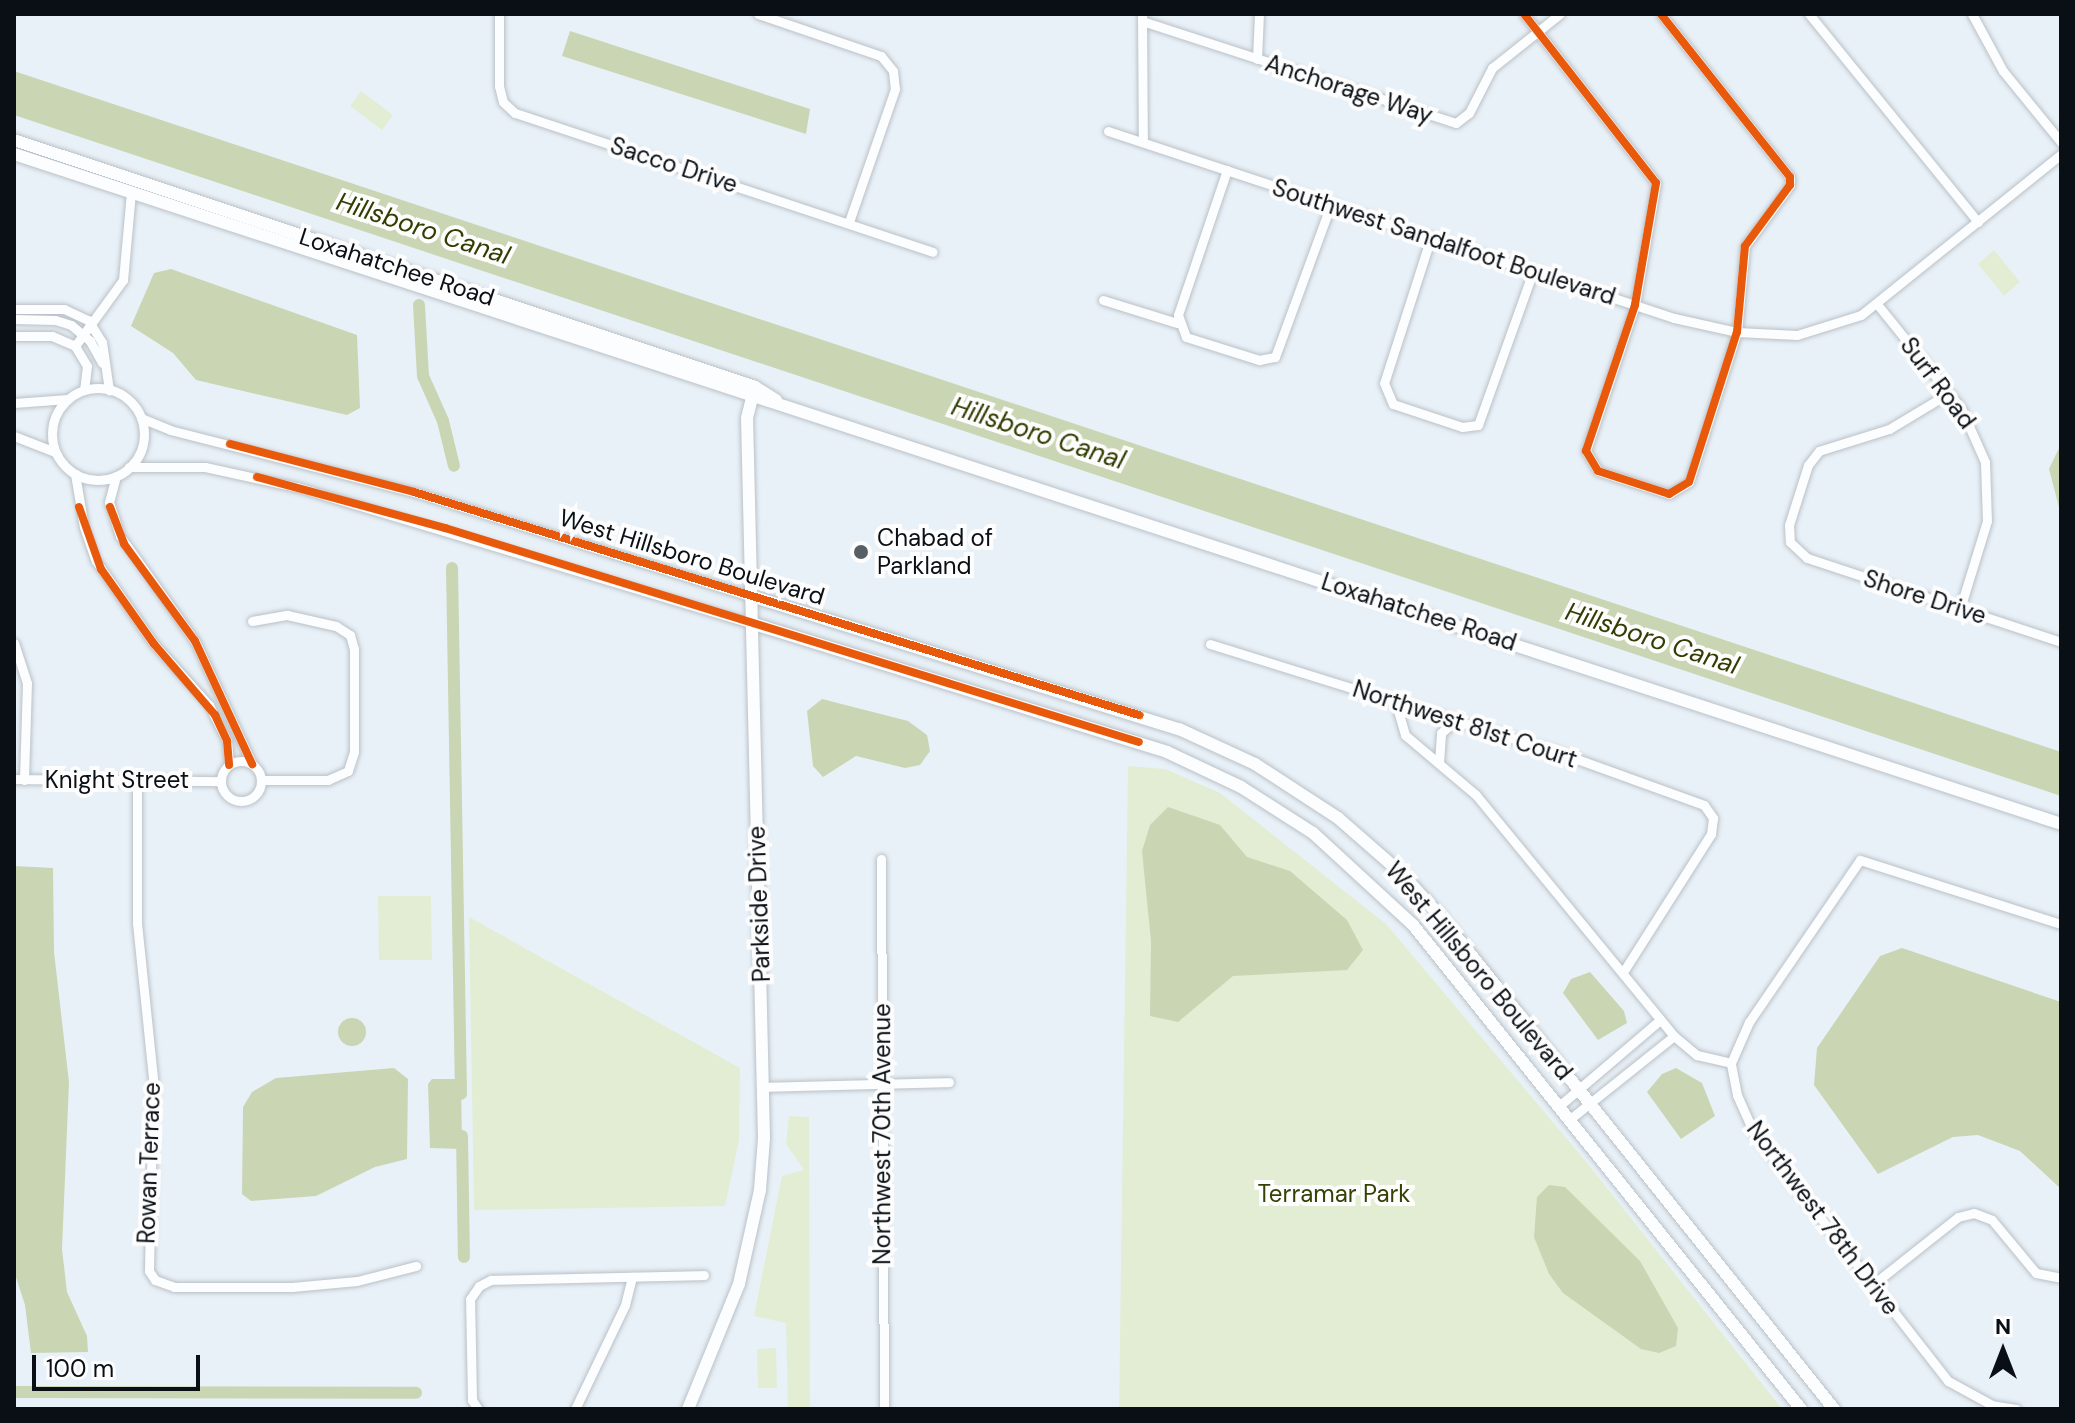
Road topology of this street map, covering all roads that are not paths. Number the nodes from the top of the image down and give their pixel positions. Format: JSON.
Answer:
{"nodes":[{"id":1,"x":499,"y":14,"type":"edge"},
{"id":2,"x":758,"y":14,"type":"edge"},
{"id":3,"x":1259,"y":14,"type":"edge"},
{"id":4,"x":1524,"y":14,"type":"edge"},
{"id":5,"x":1560,"y":14,"type":"edge"},
{"id":6,"x":1661,"y":14,"type":"edge"},
{"id":7,"x":1809,"y":14,"type":"edge"},
{"id":8,"x":1972,"y":14,"type":"edge"},
{"id":9,"x":1142,"y":17,"type":"edge"},
{"id":10,"x":1537,"y":31,"type":"junction"},
{"id":11,"x":1257,"y":59,"type":"junction"},
{"id":12,"x":1108,"y":131,"type":"dead end"},
{"id":13,"x":14,"y":140,"type":"edge"},
{"id":14,"x":1143,"y":142,"type":"junction"},
{"id":15,"x":2061,"y":142,"type":"edge"},
{"id":16,"x":14,"y":154,"type":"edge"},
{"id":17,"x":2061,"y":154,"type":"edge"},
{"id":18,"x":1227,"y":170,"type":"junction"},
{"id":19,"x":131,"y":192,"type":"junction"},
{"id":20,"x":1331,"y":204,"type":"junction"},
{"id":21,"x":849,"y":222,"type":"junction"},
{"id":22,"x":1978,"y":222,"type":"junction"},
{"id":23,"x":1431,"y":237,"type":"junction"},
{"id":24,"x":932,"y":252,"type":"dead end"},
{"id":25,"x":1533,"y":271,"type":"junction"},
{"id":26,"x":1103,"y":300,"type":"dead end"},
{"id":27,"x":1877,"y":304,"type":"junction"},
{"id":28,"x":1635,"y":305,"type":"junction"},
{"id":29,"x":14,"y":309,"type":"edge"},
{"id":30,"x":14,"y":319,"type":"edge"},
{"id":31,"x":1177,"y":323,"type":"junction"},
{"id":32,"x":93,"y":324,"type":"junction"},
{"id":33,"x":1737,"y":332,"type":"junction"},
{"id":34,"x":84,"y":335,"type":"junction"},
{"id":35,"x":14,"y":336,"type":"edge"},
{"id":36,"x":75,"y":346,"type":"junction"},
{"id":37,"x":103,"y":366,"type":"junction"},
{"id":38,"x":84,"y":390,"type":"junction"},
{"id":39,"x":109,"y":390,"type":"junction"},
{"id":40,"x":753,"y":392,"type":"junction"},
{"id":41,"x":1949,"y":393,"type":"junction"},
{"id":42,"x":68,"y":399,"type":"junction"},
{"id":43,"x":14,"y":403,"type":"edge"},
{"id":44,"x":141,"y":418,"type":"junction"},
{"id":45,"x":14,"y":436,"type":"edge"},
{"id":46,"x":56,"y":453,"type":"junction"},
{"id":47,"x":129,"y":467,"type":"junction"},
{"id":48,"x":75,"y":474,"type":"junction"},
{"id":49,"x":116,"y":476,"type":"junction"},
{"id":50,"x":751,"y":596,"type":"junction"},
{"id":51,"x":1960,"y":609,"type":"junction"},
{"id":52,"x":252,"y":621,"type":"dead end"},
{"id":53,"x":751,"y":623,"type":"junction"},
{"id":54,"x":2061,"y":642,"type":"edge"},
{"id":55,"x":14,"y":643,"type":"edge"},
{"id":56,"x":1210,"y":644,"type":"dead end"},
{"id":57,"x":1395,"y":700,"type":"junction"},
{"id":58,"x":1455,"y":721,"type":"junction"},
{"id":59,"x":1439,"y":763,"type":"junction"},
{"id":60,"x":252,"y":764,"type":"junction"},
{"id":61,"x":229,"y":765,"type":"junction"},
{"id":62,"x":19,"y":780,"type":"edge"},
{"id":63,"x":137,"y":780,"type":"junction"},
{"id":64,"x":261,"y":780,"type":"junction"},
{"id":65,"x":221,"y":781,"type":"junction"},
{"id":66,"x":2061,"y":824,"type":"edge"},
{"id":67,"x":881,"y":859,"type":"dead end"},
{"id":68,"x":2061,"y":924,"type":"edge"},
{"id":69,"x":1623,"y":972,"type":"junction"},
{"id":70,"x":1660,"y":1020,"type":"junction"},
{"id":71,"x":1674,"y":1036,"type":"junction"},
{"id":72,"x":1731,"y":1063,"type":"junction"},
{"id":73,"x":949,"y":1082,"type":"dead end"},
{"id":74,"x":883,"y":1083,"type":"junction"},
{"id":75,"x":763,"y":1087,"type":"junction"},
{"id":76,"x":1579,"y":1089,"type":"junction"},
{"id":77,"x":1590,"y":1103,"type":"junction"},
{"id":78,"x":1559,"y":1106,"type":"junction"},
{"id":79,"x":1570,"y":1119,"type":"junction"},
{"id":80,"x":416,"y":1266,"type":"dead end"},
{"id":81,"x":704,"y":1275,"type":"dead end"},
{"id":82,"x":632,"y":1277,"type":"junction"},
{"id":83,"x":2061,"y":1278,"type":"edge"},
{"id":84,"x":1871,"y":1286,"type":"junction"},
{"id":85,"x":478,"y":1409,"type":"edge"},
{"id":86,"x":575,"y":1409,"type":"edge"},
{"id":87,"x":688,"y":1409,"type":"edge"},
{"id":88,"x":884,"y":1409,"type":"edge"},
{"id":89,"x":1801,"y":1409,"type":"edge"},
{"id":90,"x":1834,"y":1409,"type":"edge"},
{"id":91,"x":2016,"y":1409,"type":"edge"}],
"edges":[{"from":1,"to":21,"type":"street","name":"Sacco Drive"},
{"from":2,"to":21,"type":"street"},
{"from":3,"to":11,"type":"street"},
{"from":4,"to":10,"type":"street"},
{"from":5,"to":10,"type":"street","name":"Anchorage Way"},
{"from":6,"to":33,"type":"street"},
{"from":7,"to":22,"type":"street"},
{"from":8,"to":15,"type":"street"},
{"from":9,"to":11,"type":"street","name":"Anchorage Way"},
{"from":9,"to":14,"type":"street"},
{"from":10,"to":11,"type":"street","name":"Anchorage Way"},
{"from":10,"to":28,"type":"street"},
{"from":12,"to":14,"type":"street","name":"Southwest Sandalfoot Boulevard"},
{"from":13,"to":40,"type":"street","name":"Loxahatchee Road"},
{"from":14,"to":18,"type":"street","name":"Southwest Sandalfoot Boulevard"},
{"from":16,"to":19,"type":"street","name":"Loxahatchee Road"},
{"from":17,"to":22,"type":"street","name":"Southwest Sandalfoot Boulevard"},
{"from":18,"to":20,"type":"street","name":"Southwest Sandalfoot Boulevard"},
{"from":18,"to":31,"type":"street"},
{"from":19,"to":32,"type":"street"},
{"from":19,"to":40,"type":"street","name":"Loxahatchee Road"},
{"from":20,"to":23,"type":"street","name":"Southwest Sandalfoot Boulevard"},
{"from":20,"to":31,"type":"street"},
{"from":21,"to":24,"type":"street","name":"Sacco Drive"},
{"from":22,"to":27,"type":"street","name":"Southwest Sandalfoot Boulevard"},
{"from":23,"to":25,"type":"street","name":"Southwest Sandalfoot Boulevard"},
{"from":23,"to":25,"type":"street"},
{"from":25,"to":28,"type":"street","name":"Southwest Sandalfoot Boulevard"},
{"from":26,"to":31,"type":"street"},
{"from":27,"to":33,"type":"street","name":"Southwest Sandalfoot Boulevard"},
{"from":27,"to":41,"type":"street","name":"Surf Road"},
{"from":28,"to":33,"type":"street","name":"Southwest Sandalfoot Boulevard"},
{"from":28,"to":33,"type":"street"},
{"from":29,"to":32,"type":"street"},
{"from":30,"to":34,"type":"street"},
{"from":32,"to":34,"type":"street"},
{"from":32,"to":37,"type":"street"},
{"from":34,"to":36,"type":"street"},
{"from":34,"to":37,"type":"street"},
{"from":35,"to":36,"type":"street"},
{"from":36,"to":38,"type":"street"},
{"from":37,"to":39,"type":"street"},
{"from":38,"to":39,"type":"street"},
{"from":38,"to":42,"type":"street"},
{"from":39,"to":44,"type":"street"},
{"from":40,"to":50,"type":"street","name":"Parkside Drive"},
{"from":40,"to":66,"type":"street","name":"Loxahatchee Road"},
{"from":41,"to":51,"type":"street","name":"Surf Road"},
{"from":41,"to":51,"type":"street","name":"Shore Drive"},
{"from":42,"to":43,"type":"street"},
{"from":42,"to":46,"type":"street"},
{"from":44,"to":47,"type":"street"},
{"from":44,"to":50,"type":"street","name":"West Hillsboro Boulevard"},
{"from":45,"to":46,"type":"street"},
{"from":46,"to":48,"type":"street"},
{"from":47,"to":49,"type":"street"},
{"from":47,"to":53,"type":"street","name":"West Hillsboro Boulevard"},
{"from":48,"to":49,"type":"street"},
{"from":48,"to":61,"type":"street"},
{"from":49,"to":60,"type":"street"},
{"from":50,"to":53,"type":"street","name":"Parkside Drive"},
{"from":50,"to":76,"type":"street","name":"West Hillsboro Boulevard"},
{"from":51,"to":54,"type":"street","name":"Shore Drive"},
{"from":52,"to":64,"type":"street"},
{"from":53,"to":75,"type":"street","name":"Parkside Drive"},
{"from":53,"to":78,"type":"street","name":"West Hillsboro Boulevard"},
{"from":55,"to":62,"type":"street"},
{"from":56,"to":57,"type":"street","name":"Northwest 81st Court"},
{"from":57,"to":58,"type":"street","name":"Northwest 81st Court"},
{"from":57,"to":59,"type":"street"},
{"from":58,"to":59,"type":"street"},
{"from":58,"to":69,"type":"street","name":"Northwest 81st Court"},
{"from":59,"to":69,"type":"street"},
{"from":60,"to":61,"type":"street"},
{"from":60,"to":64,"type":"street"},
{"from":61,"to":65,"type":"street"},
{"from":62,"to":63,"type":"street","name":"Knight Street"},
{"from":63,"to":65,"type":"street","name":"Knight Street"},
{"from":63,"to":80,"type":"street","name":"Rowan Terrace"},
{"from":64,"to":65,"type":"street"},
{"from":67,"to":74,"type":"street","name":"Northwest 70th Avenue"},
{"from":68,"to":72,"type":"street"},
{"from":69,"to":70,"type":"street"},
{"from":70,"to":71,"type":"street"},
{"from":70,"to":76,"type":"street"},
{"from":71,"to":72,"type":"street"},
{"from":71,"to":77,"type":"street"},
{"from":72,"to":84,"type":"street","name":"Northwest 78th Drive"},
{"from":73,"to":74,"type":"street"},
{"from":74,"to":75,"type":"street"},
{"from":74,"to":88,"type":"street","name":"Northwest 70th Avenue"},
{"from":75,"to":87,"type":"street","name":"Parkside Drive"},
{"from":76,"to":77,"type":"street","name":"West Hillsboro Boulevard"},
{"from":76,"to":78,"type":"street"},
{"from":77,"to":79,"type":"street"},
{"from":77,"to":90,"type":"street","name":"West Hillsboro Boulevard"},
{"from":78,"to":79,"type":"street","name":"West Hillsboro Boulevard"},
{"from":79,"to":89,"type":"street","name":"West Hillsboro Boulevard"},
{"from":81,"to":82,"type":"street"},
{"from":82,"to":85,"type":"street"},
{"from":82,"to":86,"type":"street"},
{"from":83,"to":84,"type":"street"},
{"from":84,"to":91,"type":"street","name":"Northwest 78th Drive"}]}
